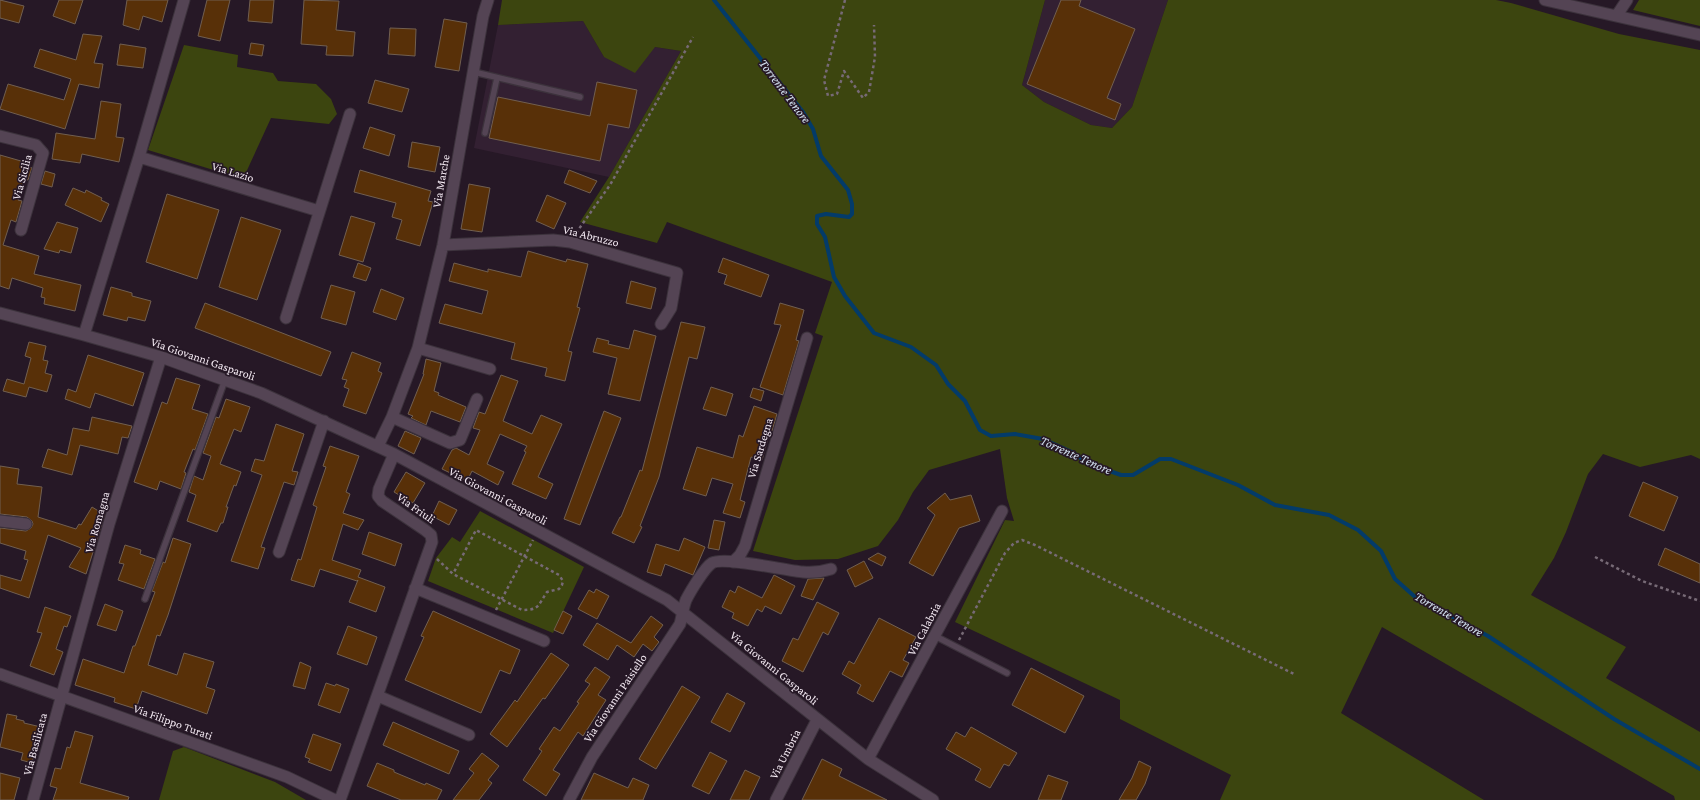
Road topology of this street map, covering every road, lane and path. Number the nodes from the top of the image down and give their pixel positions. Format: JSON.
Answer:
{"nodes":[{"id":1,"x":184,"y":0,"type":"edge"},
{"id":2,"x":481,"y":0,"type":"edge"},
{"id":3,"x":488,"y":0,"type":"edge"},
{"id":4,"x":845,"y":0,"type":"edge"},
{"id":5,"x":1545,"y":0,"type":"edge"},
{"id":6,"x":1627,"y":0,"type":"edge"},
{"id":7,"x":1617,"y":15,"type":"junction"},
{"id":8,"x":484,"y":16,"type":"junction"},
{"id":9,"x":874,"y":25,"type":"dead end"},
{"id":10,"x":1700,"y":34,"type":"edge"},
{"id":11,"x":694,"y":37,"type":"dead end"},
{"id":12,"x":474,"y":72,"type":"junction"},
{"id":13,"x":497,"y":78,"type":"junction"},
{"id":14,"x":580,"y":97,"type":"dead end"},
{"id":15,"x":350,"y":114,"type":"dead end"},
{"id":16,"x":485,"y":133,"type":"dead end"},
{"id":17,"x":0,"y":136,"type":"edge"},
{"id":18,"x":139,"y":157,"type":"junction"},
{"id":19,"x":320,"y":211,"type":"junction"},
{"id":20,"x":21,"y":230,"type":"dead end"},
{"id":21,"x":570,"y":242,"type":"junction"},
{"id":22,"x":443,"y":245,"type":"junction"},
{"id":23,"x":0,"y":313,"type":"edge"},
{"id":24,"x":286,"y":318,"type":"dead end"},
{"id":25,"x":662,"y":324,"type":"dead end"},
{"id":26,"x":84,"y":335,"type":"junction"},
{"id":27,"x":807,"y":338,"type":"dead end"},
{"id":28,"x":418,"y":348,"type":"junction"},
{"id":29,"x":161,"y":357,"type":"junction"},
{"id":30,"x":490,"y":369,"type":"dead end"},
{"id":31,"x":225,"y":380,"type":"junction"},
{"id":32,"x":477,"y":399,"type":"dead end"},
{"id":33,"x":392,"y":417,"type":"junction"},
{"id":34,"x":324,"y":422,"type":"junction"},
{"id":35,"x":378,"y":446,"type":"junction"},
{"id":36,"x":394,"y":454,"type":"junction"},
{"id":37,"x":1002,"y":511,"type":"dead end"},
{"id":38,"x":0,"y":521,"type":"edge"},
{"id":39,"x":26,"y":524,"type":"dead end"},
{"id":40,"x":538,"y":532,"type":"junction"},
{"id":41,"x":279,"y":552,"type":"dead end"},
{"id":42,"x":428,"y":554,"type":"junction"},
{"id":43,"x":524,"y":556,"type":"junction"},
{"id":44,"x":1595,"y":557,"type":"dead end"},
{"id":45,"x":733,"y":562,"type":"junction"},
{"id":46,"x":831,"y":569,"type":"dead end"},
{"id":47,"x":453,"y":574,"type":"junction"},
{"id":48,"x":415,"y":588,"type":"junction"},
{"id":49,"x":145,"y":599,"type":"dead end"},
{"id":50,"x":502,"y":599,"type":"junction"},
{"id":51,"x":1700,"y":601,"type":"edge"},
{"id":52,"x":684,"y":612,"type":"junction"},
{"id":53,"x":491,"y":620,"type":"junction"},
{"id":54,"x":935,"y":636,"type":"junction"},
{"id":55,"x":544,"y":641,"type":"dead end"},
{"id":56,"x":955,"y":647,"type":"junction"},
{"id":57,"x":1007,"y":673,"type":"dead end"},
{"id":58,"x":0,"y":674,"type":"edge"},
{"id":59,"x":1294,"y":674,"type":"dead end"},
{"id":60,"x":62,"y":696,"type":"junction"},
{"id":61,"x":378,"y":696,"type":"junction"},
{"id":62,"x":817,"y":720,"type":"junction"},
{"id":63,"x":469,"y":735,"type":"dead end"},
{"id":64,"x":868,"y":759,"type":"junction"},
{"id":65,"x":33,"y":800,"type":"edge"},
{"id":66,"x":334,"y":800,"type":"edge"},
{"id":67,"x":340,"y":800,"type":"edge"},
{"id":68,"x":569,"y":800,"type":"edge"},
{"id":69,"x":776,"y":800,"type":"edge"},
{"id":70,"x":933,"y":800,"type":"edge"}],
"edges":[{"from":1,"to":18,"type":"street"},
{"from":2,"to":8,"type":"street","name":"Via Marche"},
{"from":3,"to":8,"type":"street","name":"Via Marche"},
{"from":4,"to":9,"type":"path"},
{"from":5,"to":7,"type":"street"},
{"from":6,"to":7,"type":"street"},
{"from":7,"to":10,"type":"street"},
{"from":8,"to":12,"type":"street","name":"Via Marche"},
{"from":11,"to":21,"type":"path"},
{"from":12,"to":13,"type":"lane"},
{"from":12,"to":22,"type":"street","name":"Via Marche"},
{"from":13,"to":14,"type":"lane"},
{"from":13,"to":16,"type":"lane"},
{"from":15,"to":19,"type":"street"},
{"from":17,"to":20,"type":"street","name":"Via Sicilia"},
{"from":18,"to":19,"type":"street","name":"Via Lazio"},
{"from":18,"to":26,"type":"street"},
{"from":19,"to":24,"type":"street"},
{"from":21,"to":22,"type":"street","name":"Via Abruzzo"},
{"from":21,"to":25,"type":"street","name":"Via Abruzzo"},
{"from":22,"to":28,"type":"street","name":"Via Marche"},
{"from":23,"to":26,"type":"street","name":"Via Giovanni Gasparoli"},
{"from":26,"to":29,"type":"street","name":"Via Giovanni Gasparoli"},
{"from":27,"to":45,"type":"street","name":"Via Sardegna"},
{"from":28,"to":30,"type":"street"},
{"from":28,"to":33,"type":"street","name":"Via Marche"},
{"from":29,"to":31,"type":"street","name":"Via Giovanni Gasparoli"},
{"from":29,"to":60,"type":"street","name":"Via Romagna"},
{"from":31,"to":34,"type":"street","name":"Via Giovanni Gasparoli"},
{"from":31,"to":49,"type":"lane"},
{"from":32,"to":33,"type":"street"},
{"from":33,"to":35,"type":"street","name":"Via Marche"},
{"from":34,"to":35,"type":"street","name":"Via Giovanni Gasparoli"},
{"from":34,"to":41,"type":"street"},
{"from":35,"to":36,"type":"street","name":"Via Giovanni Gasparoli"},
{"from":36,"to":40,"type":"street","name":"Via Giovanni Gasparoli"},
{"from":36,"to":42,"type":"street","name":"Via Friuli"},
{"from":37,"to":54,"type":"street","name":"Via Calabria"},
{"from":38,"to":39,"type":"street"},
{"from":40,"to":43,"type":"path"},
{"from":40,"to":52,"type":"street","name":"Via Giovanni Gasparoli"},
{"from":42,"to":47,"type":"path"},
{"from":42,"to":48,"type":"street","name":"Via Friuli"},
{"from":43,"to":47,"type":"path"},
{"from":43,"to":50,"type":"path"},
{"from":43,"to":50,"type":"path"},
{"from":44,"to":51,"type":"path"},
{"from":45,"to":46,"type":"street"},
{"from":45,"to":52,"type":"street"},
{"from":47,"to":50,"type":"path"},
{"from":48,"to":53,"type":"street"},
{"from":48,"to":61,"type":"street","name":"Via Friuli"},
{"from":50,"to":53,"type":"path"},
{"from":52,"to":62,"type":"street","name":"Via Giovanni Gasparoli"},
{"from":52,"to":68,"type":"street","name":"Via Giovanni Paisiello"},
{"from":53,"to":55,"type":"street"},
{"from":54,"to":56,"type":"lane"},
{"from":54,"to":64,"type":"street","name":"Via Calabria"},
{"from":56,"to":57,"type":"lane"},
{"from":56,"to":59,"type":"path"},
{"from":58,"to":60,"type":"street","name":"Via Filippo Turati"},
{"from":60,"to":65,"type":"street","name":"Via Basilicata"},
{"from":60,"to":66,"type":"street","name":"Via Filippo Turati"},
{"from":61,"to":63,"type":"street"},
{"from":61,"to":67,"type":"street","name":"Via Friuli"},
{"from":62,"to":64,"type":"street","name":"Via Giovanni Gasparoli"},
{"from":62,"to":69,"type":"street","name":"Via Umbria"},
{"from":64,"to":70,"type":"street","name":"Via Giovanni Gasparoli"}]}
